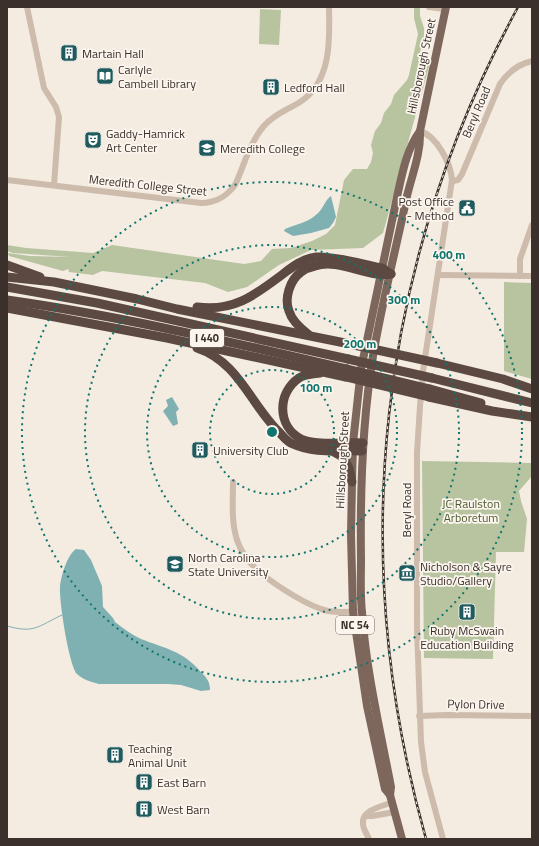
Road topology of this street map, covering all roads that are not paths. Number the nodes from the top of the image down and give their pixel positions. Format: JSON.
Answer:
{"nodes":[{"id":1,"x":27,"y":7,"type":"edge"},
{"id":2,"x":329,"y":7,"type":"edge"},
{"id":3,"x":429,"y":7,"type":"edge"},
{"id":4,"x":446,"y":8,"type":"edge"},
{"id":5,"x":532,"y":61,"type":"edge"},
{"id":6,"x":420,"y":131,"type":"junction"},
{"id":7,"x":7,"y":180,"type":"edge"},
{"id":8,"x":452,"y":181,"type":"junction"},
{"id":9,"x":54,"y":185,"type":"junction"},
{"id":10,"x":532,"y":225,"type":"edge"},
{"id":11,"x":7,"y":265,"type":"edge"},
{"id":12,"x":381,"y":272,"type":"junction"},
{"id":13,"x":391,"y":274,"type":"junction"},
{"id":14,"x":438,"y":275,"type":"junction"},
{"id":15,"x":520,"y":276,"type":"junction"},
{"id":16,"x":532,"y":276,"type":"edge"},
{"id":17,"x":7,"y":277,"type":"edge"},
{"id":18,"x":54,"y":282,"type":"junction"},
{"id":19,"x":7,"y":287,"type":"edge"},
{"id":20,"x":137,"y":299,"type":"junction"},
{"id":21,"x":7,"y":300,"type":"edge"},
{"id":22,"x":7,"y":308,"type":"edge"},
{"id":23,"x":7,"y":314,"type":"edge"},
{"id":24,"x":46,"y":315,"type":"junction"},
{"id":25,"x":311,"y":336,"type":"junction"},
{"id":26,"x":167,"y":338,"type":"junction"},
{"id":27,"x":327,"y":372,"type":"junction"},
{"id":28,"x":346,"y":373,"type":"junction"},
{"id":29,"x":532,"y":389,"type":"edge"},
{"id":30,"x":532,"y":403,"type":"edge"},
{"id":31,"x":532,"y":416,"type":"edge"},
{"id":32,"x":358,"y":447,"type":"junction"},
{"id":33,"x":334,"y":452,"type":"junction"},
{"id":34,"x":233,"y":482,"type":"dead end"},
{"id":35,"x":352,"y":482,"type":"junction"},
{"id":36,"x":357,"y":611,"type":"junction"},
{"id":37,"x":420,"y":716,"type":"junction"},
{"id":38,"x":532,"y":716,"type":"edge"},
{"id":39,"x":391,"y":798,"type":"junction"},
{"id":40,"x":395,"y":812,"type":"junction"},
{"id":41,"x":366,"y":816,"type":"junction"},
{"id":42,"x":368,"y":839,"type":"edge"},
{"id":43,"x":402,"y":839,"type":"edge"},
{"id":44,"x":443,"y":839,"type":"edge"}],
"edges":[{"from":1,"to":9,"type":"street"},
{"from":2,"to":9,"type":"street","name":"Meredith College Street"},
{"from":3,"to":4,"type":"street"},
{"from":4,"to":6,"type":"main road","name":"Hillsborough Street"},
{"from":5,"to":8,"type":"street","name":"Beryl Road"},
{"from":6,"to":8,"type":"street","name":"Beryl Road"},
{"from":6,"to":12,"type":"main road","name":"Hillsborough Street"},
{"from":6,"to":13,"type":"main road","name":"Hillsborough Street"},
{"from":7,"to":9,"type":"street","name":"Meredith College Street"},
{"from":8,"to":14,"type":"street","name":"Beryl Road"},
{"from":10,"to":15,"type":"street"},
{"from":11,"to":18,"type":"highway"},
{"from":12,"to":13,"type":"highway"},
{"from":12,"to":20,"type":"highway"},
{"from":12,"to":25,"type":"highway"},
{"from":12,"to":32,"type":"main road","name":"Hillsborough Street","number":"NC 54"},
{"from":13,"to":32,"type":"main road","name":"Hillsborough Street","number":"NC 54"},
{"from":14,"to":15,"type":"street"},
{"from":14,"to":37,"type":"street","name":"Beryl Road"},
{"from":15,"to":16,"type":"street"},
{"from":17,"to":18,"type":"highway"},
{"from":18,"to":20,"type":"highway"},
{"from":19,"to":30,"type":"highway","number":"I 440","bridge":true},
{"from":20,"to":25,"type":"highway"},
{"from":21,"to":28,"type":"highway","number":"I 440"},
{"from":22,"to":24,"type":"highway"},
{"from":23,"to":24,"type":"highway"},
{"from":24,"to":26,"type":"highway"},
{"from":25,"to":29,"type":"highway","bridge":true},
{"from":26,"to":27,"type":"highway"},
{"from":26,"to":33,"type":"highway"},
{"from":27,"to":28,"type":"highway"},
{"from":27,"to":32,"type":"highway"},
{"from":28,"to":31,"type":"highway","number":"I 440","bridge":true},
{"from":32,"to":33,"type":"highway"},
{"from":32,"to":35,"type":"main road","name":"Hillsborough Street","number":"NC 54"},
{"from":32,"to":36,"type":"main road","name":"Hillsborough Street","number":"NC 54"},
{"from":33,"to":35,"type":"highway"},
{"from":34,"to":36,"type":"street"},
{"from":35,"to":36,"type":"main road","name":"Hillsborough Street","number":"NC 54"},
{"from":36,"to":39,"type":"main road","name":"Hillsborough Street","number":"NC 54"},
{"from":37,"to":38,"type":"street","name":"Pylon Drive"},
{"from":37,"to":44,"type":"street","name":"Beryl Road"},
{"from":39,"to":40,"type":"main road","name":"Hillsborough Street","number":"NC 54"},
{"from":39,"to":41,"type":"street"},
{"from":40,"to":41,"type":"street"},
{"from":40,"to":43,"type":"main road","name":"Hillsborough Street","number":"NC 54"},
{"from":41,"to":42,"type":"street"}]}
